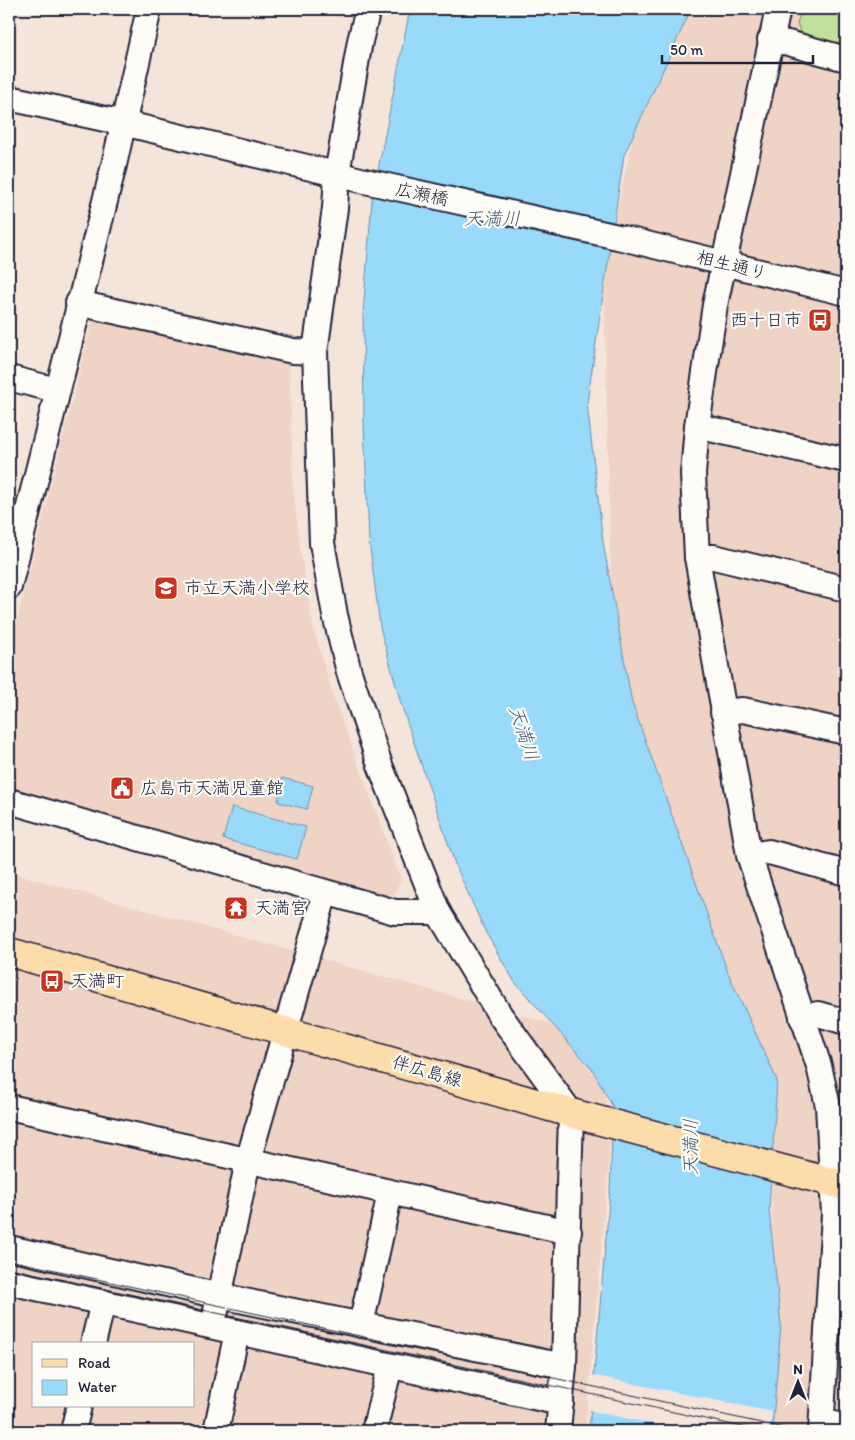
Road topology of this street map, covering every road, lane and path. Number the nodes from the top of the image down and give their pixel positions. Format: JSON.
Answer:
{"nodes":[{"id":1,"x":149,"y":9,"type":"edge"},
{"id":2,"x":368,"y":9,"type":"edge"},
{"id":3,"x":778,"y":9,"type":"edge"},
{"id":4,"x":770,"y":40,"type":"junction"},
{"id":5,"x":846,"y":59,"type":"edge"},
{"id":6,"x":9,"y":98,"type":"edge"},
{"id":7,"x":123,"y":123,"type":"junction"},
{"id":8,"x":337,"y":174,"type":"junction"},
{"id":9,"x":618,"y":237,"type":"joint"},
{"id":10,"x":723,"y":263,"type":"junction"},
{"id":11,"x":846,"y":293,"type":"edge"},
{"id":12,"x":78,"y":303,"type":"junction"},
{"id":13,"x":315,"y":352,"type":"junction"},
{"id":14,"x":9,"y":378,"type":"edge"},
{"id":15,"x":56,"y":390,"type":"junction"},
{"id":16,"x":697,"y":426,"type":"junction"},
{"id":17,"x":846,"y":460,"type":"edge"},
{"id":18,"x":18,"y":507,"type":"edge"},
{"id":19,"x":697,"y":558,"type":"junction"},
{"id":20,"x":9,"y":587,"type":"edge"},
{"id":21,"x":846,"y":588,"type":"edge"},
{"id":22,"x":722,"y":712,"type":"junction"},
{"id":23,"x":846,"y":732,"type":"edge"},
{"id":24,"x":9,"y":801,"type":"edge"},
{"id":25,"x":749,"y":855,"type":"junction"},
{"id":26,"x":846,"y":873,"type":"edge"},
{"id":27,"x":325,"y":893,"type":"junction"},
{"id":28,"x":438,"y":912,"type":"junction"},
{"id":29,"x":9,"y":952,"type":"edge"},
{"id":30,"x":802,"y":1018,"type":"junction"},
{"id":31,"x":846,"y":1022,"type":"edge"},
{"id":32,"x":286,"y":1030,"type":"junction"},
{"id":33,"x":9,"y":1107,"type":"edge"},
{"id":34,"x":571,"y":1112,"type":"junction"},
{"id":35,"x":248,"y":1161,"type":"junction"},
{"id":36,"x":839,"y":1183,"type":"edge"},
{"id":37,"x":390,"y":1193,"type":"junction"},
{"id":38,"x":569,"y":1232,"type":"junction"},
{"id":39,"x":9,"y":1248,"type":"edge"},
{"id":40,"x":9,"y":1282,"type":"edge"},
{"id":41,"x":220,"y":1296,"type":"junction"},
{"id":42,"x":103,"y":1302,"type":"junction"},
{"id":43,"x":362,"y":1325,"type":"junction"},
{"id":44,"x":213,"y":1327,"type":"junction"},
{"id":45,"x":237,"y":1332,"type":"junction"},
{"id":46,"x":93,"y":1342,"type":"edge"},
{"id":47,"x":390,"y":1366,"type":"junction"},
{"id":48,"x":564,"y":1366,"type":"junction"},
{"id":49,"x":561,"y":1403,"type":"junction"},
{"id":50,"x":79,"y":1408,"type":"edge"},
{"id":51,"x":821,"y":1426,"type":"edge"},
{"id":52,"x":846,"y":1427,"type":"edge"},
{"id":53,"x":73,"y":1431,"type":"edge"},
{"id":54,"x":216,"y":1431,"type":"edge"},
{"id":55,"x":374,"y":1431,"type":"edge"},
{"id":56,"x":558,"y":1431,"type":"edge"}],
"edges":[{"from":1,"to":7,"type":"street"},
{"from":2,"to":8,"type":"street"},
{"from":3,"to":4,"type":"street"},
{"from":4,"to":5,"type":"street"},
{"from":4,"to":10,"type":"street"},
{"from":6,"to":7,"type":"street","name":"広瀬橋"},
{"from":7,"to":8,"type":"street","name":"広瀬橋"},
{"from":7,"to":12,"type":"street"},
{"from":8,"to":9,"type":"street","name":"広瀬橋"},
{"from":8,"to":13,"type":"street"},
{"from":9,"to":10,"type":"street","name":"相生通り"},
{"from":10,"to":11,"type":"street","name":"相生通り"},
{"from":10,"to":16,"type":"street"},
{"from":12,"to":13,"type":"street"},
{"from":12,"to":15,"type":"street"},
{"from":13,"to":28,"type":"street"},
{"from":14,"to":15,"type":"street"},
{"from":15,"to":18,"type":"street"},
{"from":16,"to":17,"type":"street"},
{"from":16,"to":19,"type":"street"},
{"from":18,"to":20,"type":"street"},
{"from":19,"to":21,"type":"street"},
{"from":19,"to":22,"type":"street"},
{"from":22,"to":23,"type":"street"},
{"from":22,"to":25,"type":"street"},
{"from":24,"to":27,"type":"street"},
{"from":25,"to":26,"type":"street"},
{"from":25,"to":30,"type":"street"},
{"from":27,"to":28,"type":"street"},
{"from":27,"to":32,"type":"street"},
{"from":28,"to":34,"type":"street"},
{"from":29,"to":32,"type":"main road","name":"伴広島線"},
{"from":30,"to":31,"type":"street"},
{"from":30,"to":36,"type":"street"},
{"from":32,"to":34,"type":"main road","name":"伴広島線"},
{"from":32,"to":35,"type":"street"},
{"from":33,"to":35,"type":"street"},
{"from":34,"to":36,"type":"main road","name":"伴広島線"},
{"from":34,"to":38,"type":"street"},
{"from":35,"to":37,"type":"street"},
{"from":35,"to":41,"type":"street"},
{"from":36,"to":51,"type":"street"},
{"from":37,"to":38,"type":"street"},
{"from":37,"to":43,"type":"street"},
{"from":38,"to":48,"type":"street"},
{"from":39,"to":41,"type":"street"},
{"from":40,"to":42,"type":"street"},
{"from":41,"to":43,"type":"street"},
{"from":41,"to":44,"type":"street"},
{"from":42,"to":44,"type":"street"},
{"from":42,"to":46,"type":"street"},
{"from":43,"to":48,"type":"street"},
{"from":44,"to":45,"type":"street"},
{"from":45,"to":47,"type":"street"},
{"from":45,"to":54,"type":"street"},
{"from":47,"to":49,"type":"street"},
{"from":47,"to":55,"type":"street"},
{"from":48,"to":49,"type":"street"},
{"from":49,"to":56,"type":"street"},
{"from":50,"to":53,"type":"street"},
{"from":51,"to":52,"type":"street"}]}
